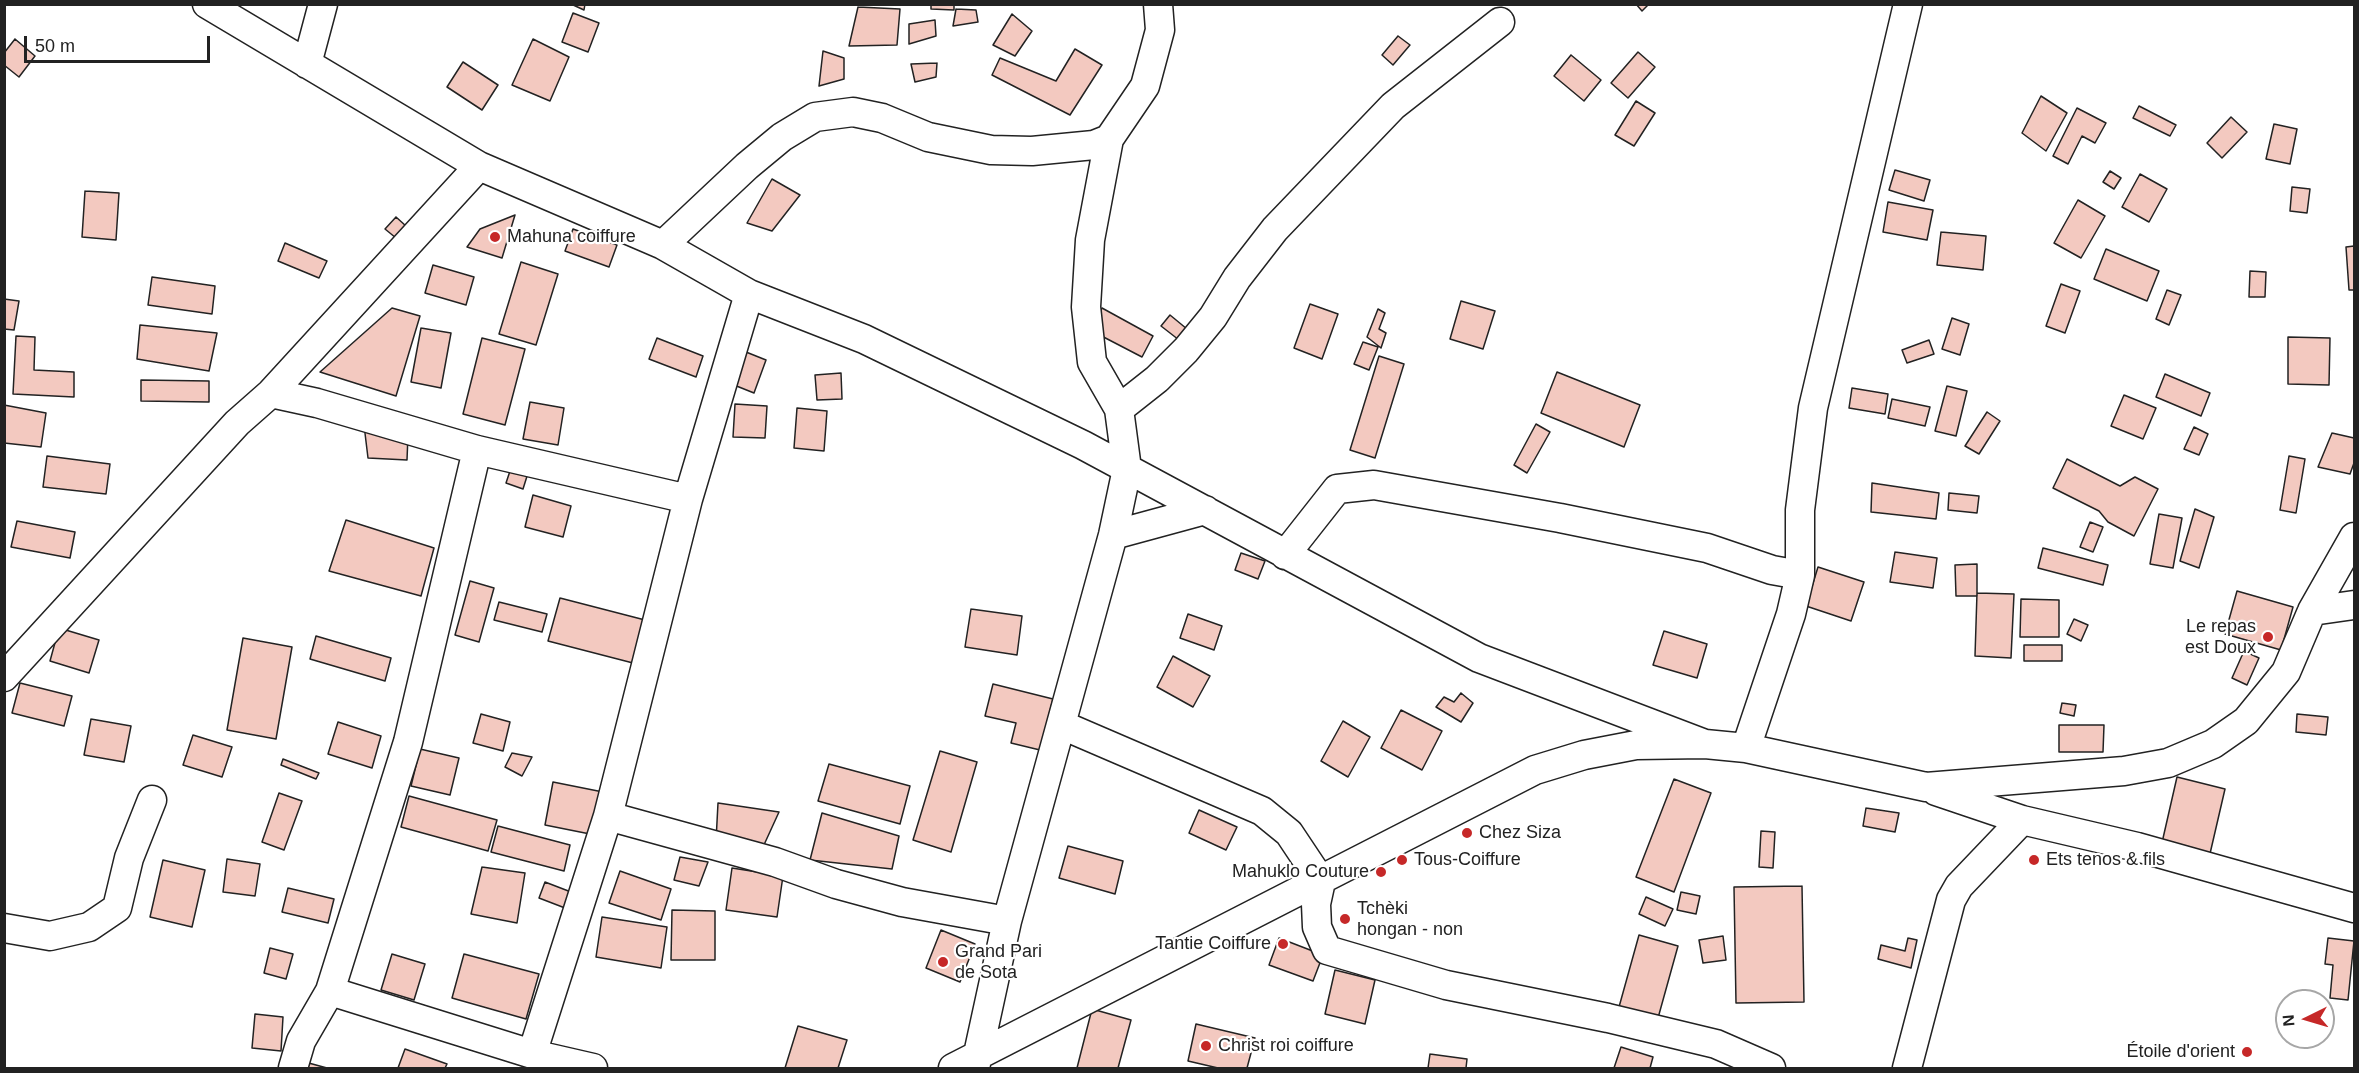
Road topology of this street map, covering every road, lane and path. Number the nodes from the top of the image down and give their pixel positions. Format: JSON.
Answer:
{"nodes":[{"id":1,"x":207,"y":4,"type":"edge"},
{"id":2,"x":322,"y":4,"type":"edge"},
{"id":3,"x":1158,"y":4,"type":"edge"},
{"id":4,"x":1908,"y":4,"type":"edge"},
{"id":5,"x":1500,"y":22,"type":"dead end"},
{"id":6,"x":307,"y":64,"type":"junction"},
{"id":7,"x":1109,"y":138,"type":"junction"},
{"id":8,"x":479,"y":166,"type":"junction"},
{"id":9,"x":663,"y":245,"type":"junction"},
{"id":10,"x":749,"y":294,"type":"junction"},
{"id":11,"x":271,"y":393,"type":"junction"},
{"id":12,"x":1119,"y":409,"type":"junction"},
{"id":13,"x":477,"y":450,"type":"junction"},
{"id":14,"x":1127,"y":469,"type":"junction"},
{"id":15,"x":688,"y":500,"type":"junction"},
{"id":16,"x":1205,"y":510,"type":"junction"},
{"id":17,"x":1113,"y":535,"type":"junction"},
{"id":18,"x":2355,"y":537,"type":"edge"},
{"id":19,"x":1285,"y":555,"type":"junction"},
{"id":20,"x":1800,"y":575,"type":"junction"},
{"id":21,"x":2355,"y":605,"type":"edge"},
{"id":22,"x":2312,"y":611,"type":"junction"},
{"id":23,"x":4,"y":677,"type":"edge"},
{"id":24,"x":1062,"y":725,"type":"junction"},
{"id":25,"x":1704,"y":744,"type":"junction"},
{"id":26,"x":1746,"y":748,"type":"junction"},
{"id":27,"x":1926,"y":787,"type":"junction"},
{"id":28,"x":152,"y":800,"type":"dead end"},
{"id":29,"x":608,"y":816,"type":"junction"},
{"id":30,"x":2022,"y":820,"type":"junction"},
{"id":31,"x":1321,"y":881,"type":"junction"},
{"id":32,"x":2355,"y":908,"type":"edge"},
{"id":33,"x":1007,"y":921,"type":"junction"},
{"id":34,"x":4,"y":928,"type":"edge"},
{"id":35,"x":330,"y":991,"type":"junction"},
{"id":36,"x":532,"y":1054,"type":"junction"},
{"id":37,"x":969,"y":1065,"type":"edge"},
{"id":38,"x":293,"y":1068,"type":"edge"},
{"id":39,"x":593,"y":1068,"type":"edge"},
{"id":40,"x":1771,"y":1068,"type":"edge"},
{"id":41,"x":1907,"y":1068,"type":"edge"}],
"edges":[{"from":1,"to":6,"type":"street"},
{"from":2,"to":6,"type":"street"},
{"from":3,"to":7,"type":"street"},
{"from":4,"to":20,"type":"street"},
{"from":5,"to":12,"type":"street"},
{"from":6,"to":8,"type":"street"},
{"from":7,"to":9,"type":"street"},
{"from":7,"to":12,"type":"street"},
{"from":8,"to":9,"type":"street"},
{"from":8,"to":11,"type":"street"},
{"from":9,"to":10,"type":"street"},
{"from":10,"to":14,"type":"street"},
{"from":10,"to":15,"type":"street"},
{"from":11,"to":13,"type":"street"},
{"from":11,"to":23,"type":"street"},
{"from":12,"to":14,"type":"street"},
{"from":13,"to":15,"type":"street"},
{"from":13,"to":35,"type":"street"},
{"from":14,"to":16,"type":"street"},
{"from":14,"to":17,"type":"street"},
{"from":15,"to":29,"type":"street"},
{"from":16,"to":17,"type":"street"},
{"from":16,"to":19,"type":"street"},
{"from":17,"to":24,"type":"street"},
{"from":18,"to":22,"type":"street"},
{"from":19,"to":20,"type":"street"},
{"from":19,"to":25,"type":"street"},
{"from":20,"to":26,"type":"street"},
{"from":21,"to":22,"type":"street"},
{"from":22,"to":27,"type":"street"},
{"from":24,"to":31,"type":"street"},
{"from":24,"to":33,"type":"street"},
{"from":25,"to":26,"type":"street"},
{"from":25,"to":31,"type":"street"},
{"from":26,"to":27,"type":"street"},
{"from":27,"to":30,"type":"street"},
{"from":28,"to":34,"type":"street"},
{"from":29,"to":33,"type":"street"},
{"from":29,"to":36,"type":"street"},
{"from":30,"to":32,"type":"street"},
{"from":30,"to":41,"type":"street"},
{"from":31,"to":37,"type":"street"},
{"from":31,"to":40,"type":"street"},
{"from":33,"to":37,"type":"street"},
{"from":35,"to":36,"type":"street"},
{"from":35,"to":38,"type":"street"},
{"from":36,"to":39,"type":"street"}]}
